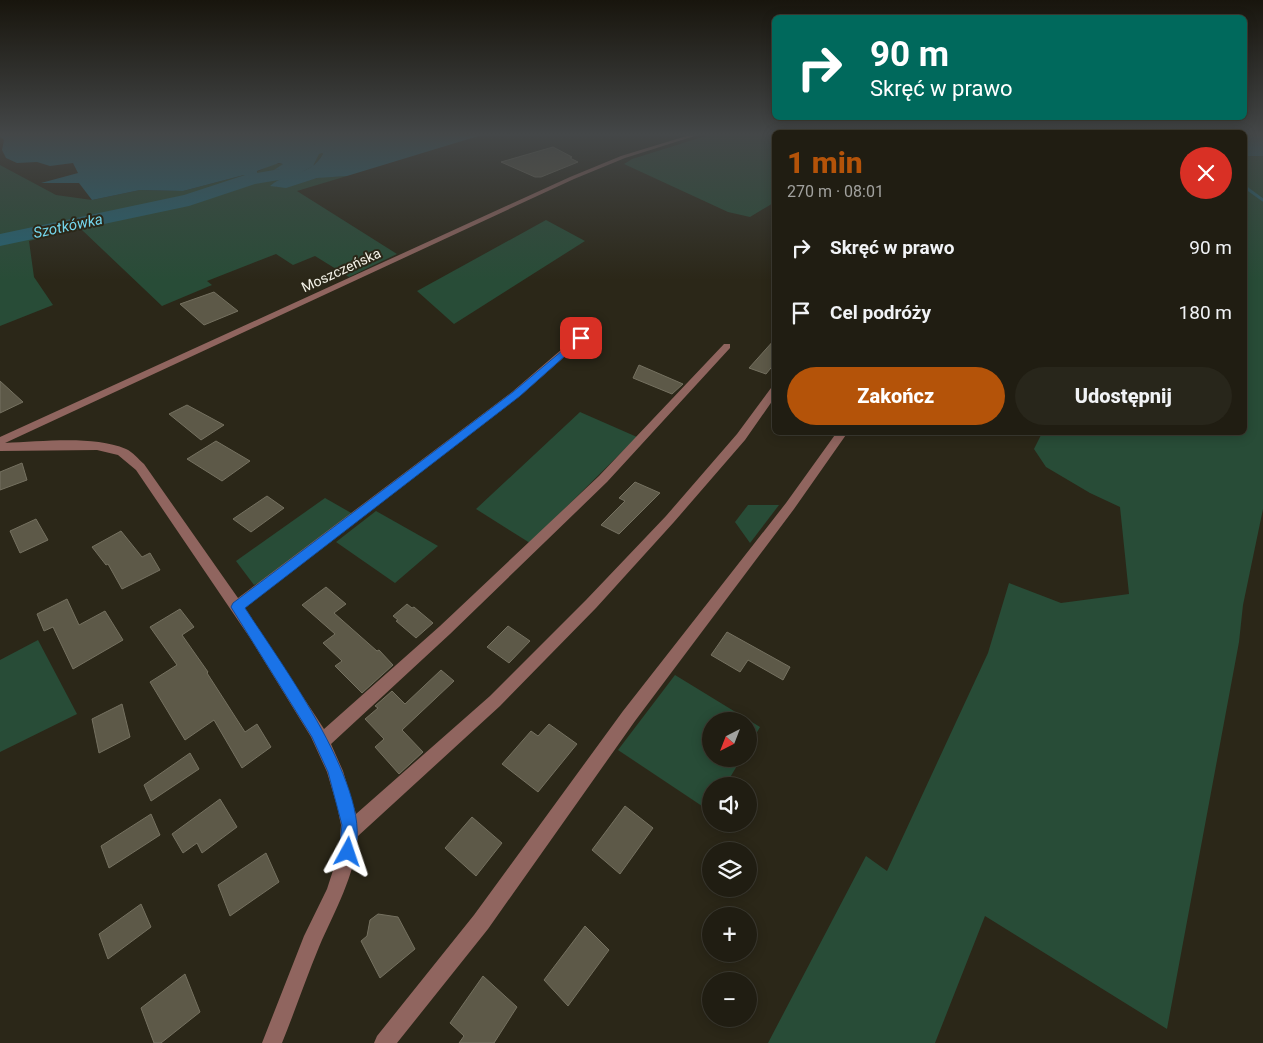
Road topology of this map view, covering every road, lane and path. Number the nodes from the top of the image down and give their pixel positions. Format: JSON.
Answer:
{"nodes":[{"id":1,"x":562,"y":183,"type":"edge"},
{"id":2,"x":593,"y":327,"type":"dead end"},
{"id":3,"x":727,"y":346,"type":"dead end"},
{"id":4,"x":772,"y":394,"type":"edge"},
{"id":5,"x":841,"y":435,"type":"edge"},
{"id":6,"x":0,"y":441,"type":"edge"},
{"id":7,"x":0,"y":447,"type":"edge"},
{"id":8,"x":237,"y":607,"type":"junction"},
{"id":9,"x":321,"y":742,"type":"junction"},
{"id":10,"x":349,"y":832,"type":"junction"},
{"id":11,"x":272,"y":1043,"type":"edge"},
{"id":12,"x":384,"y":1043,"type":"edge"}],
"edges":[{"from":1,"to":6,"type":"street","name":"Moszczeńska"},
{"from":2,"to":8,"type":"street"},
{"from":3,"to":9,"type":"street"},
{"from":4,"to":10,"type":"street"},
{"from":5,"to":12,"type":"street"},
{"from":7,"to":8,"type":"street"},
{"from":8,"to":9,"type":"street"},
{"from":9,"to":10,"type":"street"},
{"from":10,"to":11,"type":"street"}]}
